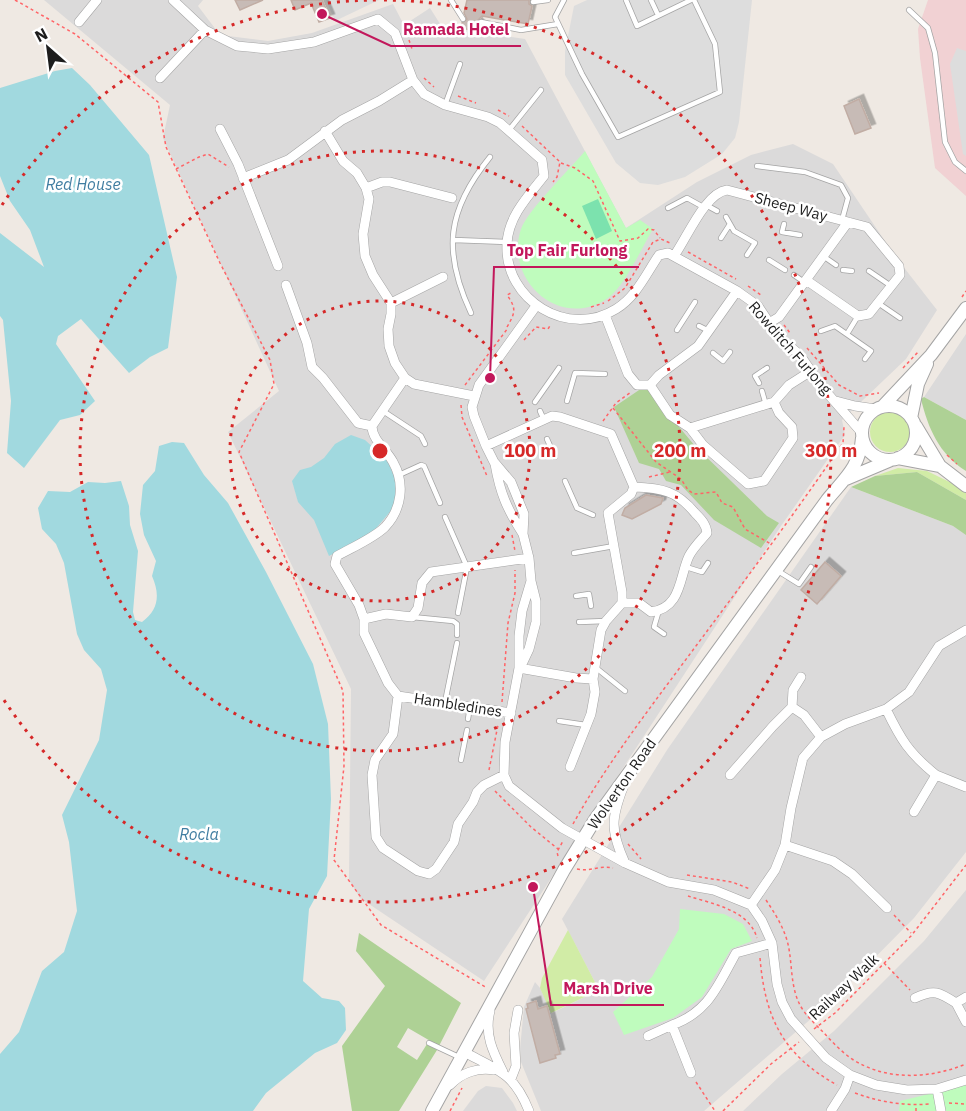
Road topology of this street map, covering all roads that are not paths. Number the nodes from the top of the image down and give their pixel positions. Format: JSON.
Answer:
{"nodes":[{"id":1,"x":97,"y":0,"type":"edge"},
{"id":2,"x":173,"y":0,"type":"edge"},
{"id":3,"x":450,"y":0,"type":"edge"},
{"id":4,"x":548,"y":0,"type":"edge"},
{"id":5,"x":564,"y":0,"type":"edge"},
{"id":6,"x":626,"y":0,"type":"edge"},
{"id":7,"x":651,"y":0,"type":"edge"},
{"id":8,"x":693,"y":0,"type":"edge"},
{"id":9,"x":533,"y":2,"type":"dead end"},
{"id":10,"x":909,"y":10,"type":"dead end"},
{"id":11,"x":658,"y":15,"type":"junction"},
{"id":12,"x":463,"y":19,"type":"dead end"},
{"id":13,"x":79,"y":22,"type":"dead end"},
{"id":14,"x":481,"y":22,"type":"dead end"},
{"id":15,"x":558,"y":24,"type":"junction"},
{"id":16,"x":205,"y":30,"type":"junction"},
{"id":17,"x":460,"y":64,"type":"dead end"},
{"id":18,"x":160,"y":78,"type":"dead end"},
{"id":19,"x":413,"y":80,"type":"junction"},
{"id":20,"x":541,"y":90,"type":"dead end"},
{"id":21,"x":445,"y":105,"type":"junction"},
{"id":22,"x":220,"y":129,"type":"dead end"},
{"id":23,"x":509,"y":130,"type":"junction"},
{"id":24,"x":325,"y":131,"type":"junction"},
{"id":25,"x":490,"y":157,"type":"dead end"},
{"id":26,"x":757,"y":166,"type":"dead end"},
{"id":27,"x":966,"y":171,"type":"edge"},
{"id":28,"x":243,"y":178,"type":"junction"},
{"id":29,"x":366,"y":188,"type":"junction"},
{"id":30,"x":452,"y":198,"type":"dead end"},
{"id":31,"x":706,"y":207,"type":"junction"},
{"id":32,"x":669,"y":208,"type":"dead end"},
{"id":33,"x":717,"y":211,"type":"dead end"},
{"id":34,"x":726,"y":217,"type":"dead end"},
{"id":35,"x":845,"y":221,"type":"junction"},
{"id":36,"x":730,"y":224,"type":"junction"},
{"id":37,"x":784,"y":224,"type":"dead end"},
{"id":38,"x":800,"y":235,"type":"dead end"},
{"id":39,"x":721,"y":238,"type":"dead end"},
{"id":40,"x":454,"y":240,"type":"junction"},
{"id":41,"x":507,"y":242,"type":"junction"},
{"id":42,"x":747,"y":255,"type":"dead end"},
{"id":43,"x":674,"y":256,"type":"junction"},
{"id":44,"x":824,"y":256,"type":"junction"},
{"id":45,"x":769,"y":260,"type":"dead end"},
{"id":46,"x":836,"y":265,"type":"dead end"},
{"id":47,"x":278,"y":266,"type":"dead end"},
{"id":48,"x":785,"y":270,"type":"dead end"},
{"id":49,"x":843,"y":270,"type":"dead end"},
{"id":50,"x":852,"y":271,"type":"dead end"},
{"id":51,"x":869,"y":271,"type":"dead end"},
{"id":52,"x":794,"y":275,"type":"dead end"},
{"id":53,"x":443,"y":277,"type":"dead end"},
{"id":54,"x":805,"y":281,"type":"junction"},
{"id":55,"x":286,"y":285,"type":"dead end"},
{"id":56,"x":891,"y":286,"type":"junction"},
{"id":57,"x":737,"y":291,"type":"junction"},
{"id":58,"x":695,"y":302,"type":"dead end"},
{"id":59,"x":391,"y":303,"type":"junction"},
{"id":60,"x":878,"y":303,"type":"junction"},
{"id":61,"x":536,"y":306,"type":"junction"},
{"id":62,"x":966,"y":308,"type":"edge"},
{"id":63,"x":471,"y":313,"type":"dead end"},
{"id":64,"x":605,"y":315,"type":"junction"},
{"id":65,"x":858,"y":316,"type":"junction"},
{"id":66,"x":900,"y":318,"type":"dead end"},
{"id":67,"x":769,"y":323,"type":"junction"},
{"id":68,"x":961,"y":323,"type":"edge"},
{"id":69,"x":699,"y":326,"type":"dead end"},
{"id":70,"x":676,"y":330,"type":"dead end"},
{"id":71,"x":821,"y":331,"type":"dead end"},
{"id":72,"x":709,"y":332,"type":"junction"},
{"id":73,"x":847,"y":334,"type":"junction"},
{"id":74,"x":730,"y":352,"type":"dead end"},
{"id":75,"x":713,"y":354,"type":"dead end"},
{"id":76,"x":931,"y":355,"type":"junction"},
{"id":77,"x":865,"y":358,"type":"dead end"},
{"id":78,"x":559,"y":368,"type":"dead end"},
{"id":79,"x":767,"y":368,"type":"dead end"},
{"id":80,"x":812,"y":371,"type":"junction"},
{"id":81,"x":605,"y":374,"type":"dead end"},
{"id":82,"x":405,"y":378,"type":"junction"},
{"id":83,"x":759,"y":383,"type":"dead end"},
{"id":84,"x":650,"y":385,"type":"junction"},
{"id":85,"x":762,"y":392,"type":"dead end"},
{"id":86,"x":474,"y":396,"type":"junction"},
{"id":87,"x":567,"y":400,"type":"dead end"},
{"id":88,"x":836,"y":401,"type":"junction"},
{"id":89,"x":535,"y":402,"type":"dead end"},
{"id":90,"x":770,"y":403,"type":"junction"},
{"id":91,"x":879,"y":408,"type":"junction"},
{"id":92,"x":382,"y":411,"type":"junction"},
{"id":93,"x":913,"y":421,"type":"junction"},
{"id":94,"x":690,"y":428,"type":"junction"},
{"id":95,"x":372,"y":430,"type":"junction"},
{"id":96,"x":862,"y":435,"type":"junction"},
{"id":97,"x":547,"y":440,"type":"dead end"},
{"id":98,"x":425,"y":444,"type":"dead end"},
{"id":99,"x":486,"y":446,"type":"junction"},
{"id":100,"x":555,"y":457,"type":"dead end"},
{"id":101,"x":895,"y":459,"type":"junction"},
{"id":102,"x":940,"y":466,"type":"junction"},
{"id":103,"x":399,"y":475,"type":"junction"},
{"id":104,"x":846,"y":479,"type":"junction"},
{"id":105,"x":565,"y":481,"type":"dead end"},
{"id":106,"x":634,"y":484,"type":"junction"},
{"id":107,"x":966,"y":486,"type":"edge"},
{"id":108,"x":440,"y":502,"type":"dead end"},
{"id":109,"x":592,"y":515,"type":"dead end"},
{"id":110,"x":445,"y":517,"type":"dead end"},
{"id":111,"x":614,"y":546,"type":"junction"},
{"id":112,"x":574,"y":553,"type":"dead end"},
{"id":113,"x":529,"y":558,"type":"junction"},
{"id":114,"x":708,"y":563,"type":"dead end"},
{"id":115,"x":467,"y":567,"type":"junction"},
{"id":116,"x":686,"y":567,"type":"junction"},
{"id":117,"x":811,"y":567,"type":"dead end"},
{"id":118,"x":776,"y":570,"type":"junction"},
{"id":119,"x":531,"y":581,"type":"junction"},
{"id":120,"x":576,"y":596,"type":"dead end"},
{"id":121,"x":622,"y":603,"type":"junction"},
{"id":122,"x":591,"y":606,"type":"dead end"},
{"id":123,"x":659,"y":610,"type":"junction"},
{"id":124,"x":458,"y":613,"type":"dead end"},
{"id":125,"x":412,"y":617,"type":"junction"},
{"id":126,"x":364,"y":619,"type":"junction"},
{"id":127,"x":606,"y":621,"type":"junction"},
{"id":128,"x":579,"y":622,"type":"dead end"},
{"id":129,"x":966,"y":630,"type":"edge"},
{"id":130,"x":664,"y":634,"type":"dead end"},
{"id":131,"x":457,"y":635,"type":"dead end"},
{"id":132,"x":458,"y":643,"type":"dead end"},
{"id":133,"x":595,"y":667,"type":"junction"},
{"id":134,"x":519,"y":668,"type":"junction"},
{"id":135,"x":801,"y":677,"type":"dead end"},
{"id":136,"x":593,"y":679,"type":"junction"},
{"id":137,"x":626,"y":691,"type":"dead end"},
{"id":138,"x":398,"y":696,"type":"junction"},
{"id":139,"x":446,"y":702,"type":"junction"},
{"id":140,"x":470,"y":706,"type":"junction"},
{"id":141,"x":792,"y":707,"type":"junction"},
{"id":142,"x":886,"y":709,"type":"junction"},
{"id":143,"x":512,"y":713,"type":"junction"},
{"id":144,"x":468,"y":719,"type":"dead end"},
{"id":145,"x":560,"y":721,"type":"dead end"},
{"id":146,"x":586,"y":725,"type":"junction"},
{"id":147,"x":467,"y":730,"type":"dead end"},
{"id":148,"x":821,"y":737,"type":"junction"},
{"id":149,"x":461,"y":759,"type":"dead end"},
{"id":150,"x":570,"y":767,"type":"dead end"},
{"id":151,"x":630,"y":769,"type":"junction"},
{"id":152,"x":504,"y":775,"type":"junction"},
{"id":153,"x":729,"y":775,"type":"dead end"},
{"id":154,"x":936,"y":775,"type":"junction"},
{"id":155,"x":966,"y":787,"type":"edge"},
{"id":156,"x":914,"y":812,"type":"dead end"},
{"id":157,"x":583,"y":839,"type":"junction"},
{"id":158,"x":785,"y":845,"type":"junction"},
{"id":159,"x":625,"y":863,"type":"junction"},
{"id":160,"x":751,"y":905,"type":"junction"},
{"id":161,"x":886,"y":908,"type":"road end"},
{"id":162,"x":772,"y":943,"type":"junction"},
{"id":163,"x":495,"y":995,"type":"junction"},
{"id":164,"x":916,"y":997,"type":"road end"},
{"id":165,"x":966,"y":997,"type":"edge"},
{"id":166,"x":956,"y":1003,"type":"junction"},
{"id":167,"x":518,"y":1010,"type":"dead end"},
{"id":168,"x":966,"y":1022,"type":"edge"},
{"id":169,"x":672,"y":1025,"type":"junction"},
{"id":170,"x":648,"y":1036,"type":"dead end"},
{"id":171,"x":429,"y":1043,"type":"dead end"},
{"id":172,"x":462,"y":1055,"type":"junction"},
{"id":173,"x":502,"y":1072,"type":"junction"},
{"id":174,"x":691,"y":1073,"type":"road end"},
{"id":175,"x":850,"y":1075,"type":"junction"},
{"id":176,"x":511,"y":1079,"type":"junction"},
{"id":177,"x":966,"y":1080,"type":"edge"},
{"id":178,"x":937,"y":1089,"type":"junction"},
{"id":179,"x":443,"y":1091,"type":"junction"},
{"id":180,"x":432,"y":1111,"type":"edge"},
{"id":181,"x":529,"y":1111,"type":"edge"},
{"id":182,"x":831,"y":1111,"type":"edge"},
{"id":183,"x":941,"y":1111,"type":"edge"}],
"edges":[{"from":1,"to":13,"type":"street"},
{"from":2,"to":16,"type":"street"},
{"from":3,"to":12,"type":"lane"},
{"from":4,"to":9,"type":"lane"},
{"from":5,"to":15,"type":"lane"},
{"from":6,"to":11,"type":"lane"},
{"from":7,"to":11,"type":"lane"},
{"from":8,"to":11,"type":"lane"},
{"from":8,"to":15,"type":"lane"},
{"from":10,"to":27,"type":"lane"},
{"from":14,"to":15,"type":"lane"},
{"from":16,"to":18,"type":"street"},
{"from":16,"to":19,"type":"street"},
{"from":17,"to":21,"type":"lane"},
{"from":19,"to":21,"type":"street"},
{"from":19,"to":24,"type":"street"},
{"from":20,"to":23,"type":"lane"},
{"from":21,"to":23,"type":"street"},
{"from":22,"to":28,"type":"street"},
{"from":23,"to":41,"type":"street"},
{"from":24,"to":28,"type":"street"},
{"from":24,"to":29,"type":"street"},
{"from":25,"to":40,"type":"lane"},
{"from":26,"to":35,"type":"lane"},
{"from":28,"to":47,"type":"street"},
{"from":29,"to":30,"type":"street"},
{"from":29,"to":59,"type":"street"},
{"from":31,"to":32,"type":"lane"},
{"from":31,"to":33,"type":"lane"},
{"from":31,"to":35,"type":"street","name":"Sheep Way"},
{"from":31,"to":43,"type":"street","name":"Sheep Way"},
{"from":34,"to":36,"type":"lane"},
{"from":35,"to":44,"type":"street","name":"Sheep Way"},
{"from":35,"to":56,"type":"street"},
{"from":36,"to":39,"type":"lane"},
{"from":36,"to":42,"type":"lane"},
{"from":37,"to":38,"type":"lane"},
{"from":40,"to":41,"type":"lane"},
{"from":40,"to":63,"type":"lane"},
{"from":41,"to":61,"type":"street"},
{"from":43,"to":57,"type":"street","name":"Rowditch Furlong"},
{"from":43,"to":64,"type":"street"},
{"from":44,"to":46,"type":"lane"},
{"from":44,"to":54,"type":"street","name":"Sheep Way"},
{"from":45,"to":48,"type":"lane"},
{"from":49,"to":50,"type":"lane"},
{"from":51,"to":56,"type":"lane"},
{"from":52,"to":54,"type":"lane"},
{"from":53,"to":59,"type":"street"},
{"from":54,"to":65,"type":"street"},
{"from":54,"to":67,"type":"street","name":"Sheep Way"},
{"from":55,"to":95,"type":"street"},
{"from":56,"to":60,"type":"street"},
{"from":57,"to":67,"type":"street","name":"Rowditch Furlong"},
{"from":57,"to":72,"type":"street"},
{"from":58,"to":70,"type":"lane"},
{"from":59,"to":82,"type":"street"},
{"from":60,"to":65,"type":"street"},
{"from":60,"to":66,"type":"lane"},
{"from":61,"to":64,"type":"street"},
{"from":61,"to":86,"type":"street"},
{"from":62,"to":68,"type":"street"},
{"from":64,"to":84,"type":"street"},
{"from":65,"to":73,"type":"lane"},
{"from":67,"to":80,"type":"street","name":"Rowditch Furlong"},
{"from":68,"to":76,"type":"street"},
{"from":69,"to":72,"type":"lane"},
{"from":71,"to":73,"type":"lane"},
{"from":72,"to":84,"type":"street"},
{"from":73,"to":77,"type":"lane"},
{"from":74,"to":75,"type":"lane"},
{"from":76,"to":91,"type":"street"},
{"from":76,"to":93,"type":"street"},
{"from":78,"to":89,"type":"lane"},
{"from":79,"to":83,"type":"lane"},
{"from":80,"to":88,"type":"street","name":"Rowditch Furlong"},
{"from":80,"to":90,"type":"street"},
{"from":81,"to":87,"type":"lane"},
{"from":82,"to":86,"type":"street"},
{"from":82,"to":92,"type":"street"},
{"from":84,"to":94,"type":"street"},
{"from":85,"to":90,"type":"lane"},
{"from":86,"to":99,"type":"street"},
{"from":88,"to":91,"type":"street","name":"Rowditch Furlong"},
{"from":88,"to":96,"type":"street","name":"Rowditch Furlong"},
{"from":90,"to":94,"type":"street"},
{"from":90,"to":94,"type":"street"},
{"from":91,"to":93,"type":"street"},
{"from":91,"to":96,"type":"street"},
{"from":92,"to":95,"type":"street"},
{"from":92,"to":98,"type":"lane"},
{"from":93,"to":101,"type":"street"},
{"from":93,"to":102,"type":"street"},
{"from":95,"to":103,"type":"street"},
{"from":96,"to":101,"type":"street"},
{"from":96,"to":104,"type":"street","name":"Wolverton Road"},
{"from":97,"to":100,"type":"lane"},
{"from":99,"to":106,"type":"street"},
{"from":99,"to":113,"type":"street"},
{"from":101,"to":102,"type":"street"},
{"from":101,"to":104,"type":"street","name":"Wolverton Road"},
{"from":102,"to":107,"type":"street"},
{"from":103,"to":108,"type":"lane"},
{"from":103,"to":126,"type":"street","name":"Hambledines"},
{"from":104,"to":118,"type":"street","name":"Wolverton Road"},
{"from":105,"to":109,"type":"lane"},
{"from":106,"to":111,"type":"street"},
{"from":106,"to":116,"type":"street"},
{"from":110,"to":115,"type":"lane"},
{"from":111,"to":112,"type":"lane"},
{"from":111,"to":121,"type":"street"},
{"from":113,"to":115,"type":"street"},
{"from":113,"to":119,"type":"street"},
{"from":114,"to":116,"type":"lane"},
{"from":115,"to":124,"type":"lane"},
{"from":115,"to":125,"type":"street"},
{"from":116,"to":123,"type":"street"},
{"from":117,"to":118,"type":"lane"},
{"from":118,"to":151,"type":"street","name":"Wolverton Road"},
{"from":119,"to":134,"type":"street"},
{"from":119,"to":134,"type":"street"},
{"from":120,"to":122,"type":"lane"},
{"from":121,"to":123,"type":"street"},
{"from":121,"to":127,"type":"street"},
{"from":123,"to":130,"type":"lane"},
{"from":125,"to":126,"type":"street"},
{"from":125,"to":131,"type":"lane"},
{"from":126,"to":138,"type":"street","name":"Hambledines"},
{"from":127,"to":128,"type":"lane"},
{"from":127,"to":133,"type":"street"},
{"from":129,"to":142,"type":"street"},
{"from":132,"to":139,"type":"lane"},
{"from":133,"to":136,"type":"street"},
{"from":133,"to":137,"type":"lane"},
{"from":134,"to":136,"type":"street"},
{"from":134,"to":143,"type":"street"},
{"from":135,"to":141,"type":"street"},
{"from":136,"to":146,"type":"street"},
{"from":138,"to":139,"type":"street","name":"Hambledines"},
{"from":138,"to":152,"type":"street"},
{"from":139,"to":140,"type":"street","name":"Hambledines"},
{"from":140,"to":143,"type":"street","name":"Hambledines"},
{"from":140,"to":144,"type":"lane"},
{"from":141,"to":148,"type":"street"},
{"from":141,"to":153,"type":"street"},
{"from":142,"to":148,"type":"street"},
{"from":142,"to":154,"type":"street"},
{"from":143,"to":152,"type":"street"},
{"from":145,"to":146,"type":"lane"},
{"from":146,"to":150,"type":"street"},
{"from":147,"to":149,"type":"lane"},
{"from":148,"to":158,"type":"street"},
{"from":151,"to":157,"type":"street","name":"Wolverton Road"},
{"from":151,"to":159,"type":"street"},
{"from":152,"to":157,"type":"street"},
{"from":154,"to":155,"type":"street"},
{"from":154,"to":156,"type":"street"},
{"from":157,"to":159,"type":"street"},
{"from":157,"to":163,"type":"street","name":"Wolverton Road"},
{"from":158,"to":160,"type":"street"},
{"from":158,"to":161,"type":"street"},
{"from":159,"to":160,"type":"street"},
{"from":160,"to":162,"type":"street"},
{"from":162,"to":169,"type":"street"},
{"from":162,"to":175,"type":"street"},
{"from":163,"to":172,"type":"street","name":"Wolverton Road"},
{"from":163,"to":173,"type":"street"},
{"from":164,"to":166,"type":"street"},
{"from":165,"to":166,"type":"street"},
{"from":166,"to":168,"type":"street"},
{"from":167,"to":176,"type":"street"},
{"from":169,"to":170,"type":"street"},
{"from":169,"to":174,"type":"street"},
{"from":171,"to":172,"type":"lane"},
{"from":172,"to":173,"type":"street"},
{"from":172,"to":179,"type":"street","name":"Wolverton Road"},
{"from":173,"to":176,"type":"street"},
{"from":173,"to":179,"type":"street"},
{"from":175,"to":178,"type":"street"},
{"from":175,"to":182,"type":"street"},
{"from":176,"to":181,"type":"street"},
{"from":177,"to":178,"type":"street"},
{"from":178,"to":183,"type":"street"},
{"from":179,"to":180,"type":"street","name":"Wolverton Road"}]}
